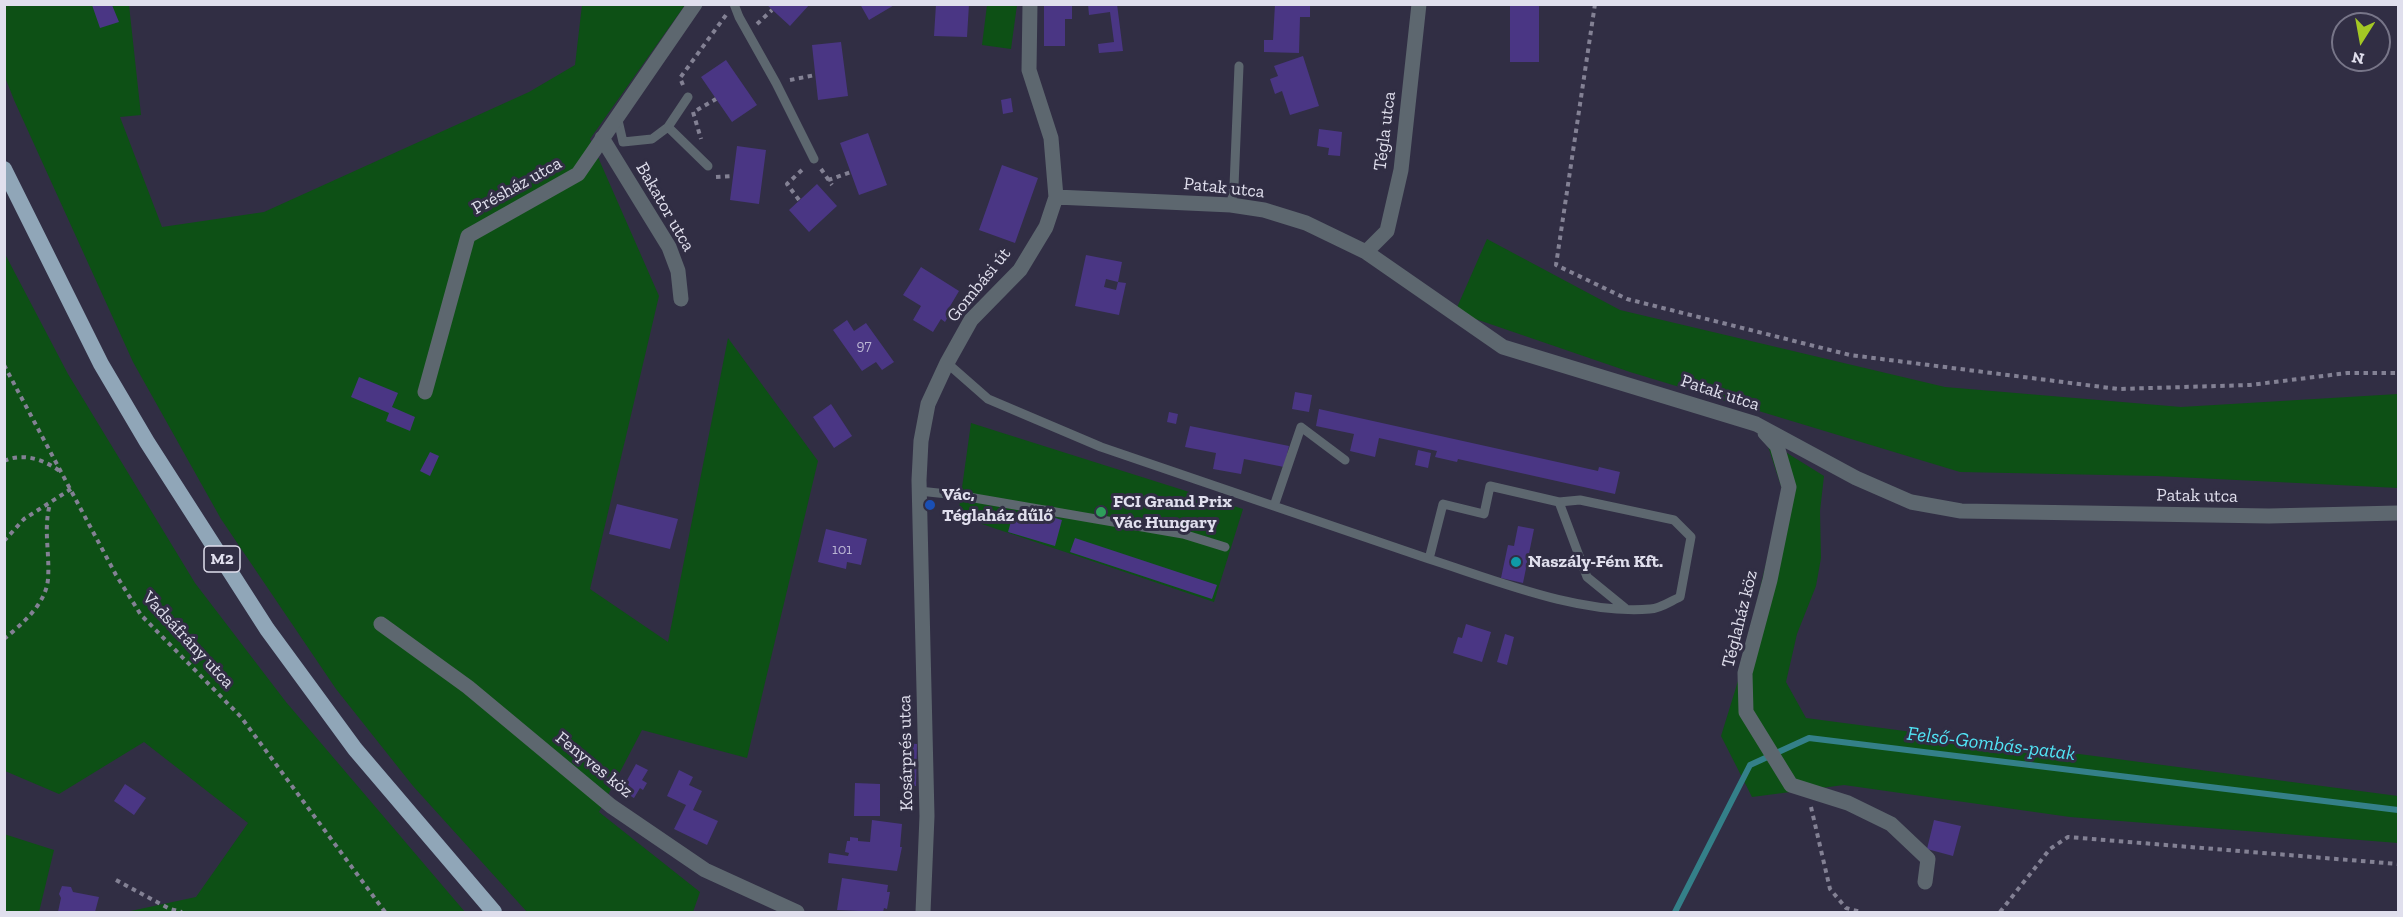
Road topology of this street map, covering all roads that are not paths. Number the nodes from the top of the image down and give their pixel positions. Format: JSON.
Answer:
{"nodes":[{"id":1,"x":695,"y":4,"type":"edge"},
{"id":2,"x":734,"y":4,"type":"edge"},
{"id":3,"x":1030,"y":4,"type":"edge"},
{"id":4,"x":1419,"y":4,"type":"edge"},
{"id":5,"x":1239,"y":66,"type":"dead end"},
{"id":6,"x":688,"y":97,"type":"dead end"},
{"id":7,"x":617,"y":117,"type":"junction"},
{"id":8,"x":668,"y":127,"type":"junction"},
{"id":9,"x":602,"y":138,"type":"junction"},
{"id":10,"x":814,"y":159,"type":"road end"},
{"id":11,"x":708,"y":166,"type":"dead end"},
{"id":12,"x":4,"y":169,"type":"edge"},
{"id":13,"x":1056,"y":197,"type":"junction"},
{"id":14,"x":1231,"y":205,"type":"junction"},
{"id":15,"x":1366,"y":252,"type":"junction"},
{"id":16,"x":681,"y":299,"type":"dead end"},
{"id":17,"x":947,"y":363,"type":"junction"},
{"id":18,"x":426,"y":392,"type":"dead end"},
{"id":19,"x":1756,"y":424,"type":"junction"},
{"id":20,"x":1345,"y":460,"type":"dead end"},
{"id":21,"x":920,"y":491,"type":"junction"},
{"id":22,"x":1559,"y":502,"type":"junction"},
{"id":23,"x":1274,"y":506,"type":"junction"},
{"id":24,"x":2398,"y":513,"type":"edge"},
{"id":25,"x":1225,"y":547,"type":"dead end"},
{"id":26,"x":1429,"y":559,"type":"junction"},
{"id":27,"x":922,"y":593,"type":"joint"},
{"id":28,"x":1625,"y":608,"type":"junction"},
{"id":29,"x":381,"y":624,"type":"dead end"},
{"id":30,"x":1925,"y":882,"type":"dead end"},
{"id":31,"x":494,"y":912,"type":"edge"},
{"id":32,"x":797,"y":912,"type":"edge"},
{"id":33,"x":923,"y":912,"type":"edge"}],
"edges":[{"from":1,"to":7,"type":"street","name":"Présház utca"},
{"from":2,"to":10,"type":"lane"},
{"from":3,"to":13,"type":"street","name":"Gombási út"},
{"from":4,"to":15,"type":"street","name":"Tégla utca"},
{"from":5,"to":14,"type":"lane"},
{"from":6,"to":8,"type":"lane"},
{"from":7,"to":8,"type":"lane"},
{"from":7,"to":9,"type":"street","name":"Présház utca"},
{"from":8,"to":11,"type":"lane"},
{"from":9,"to":16,"type":"street","name":"Bakator utca"},
{"from":9,"to":18,"type":"street","name":"Présház utca"},
{"from":12,"to":31,"type":"highway","number":"M2"},
{"from":13,"to":14,"type":"street","name":"Patak utca"},
{"from":13,"to":17,"type":"street","name":"Gombási út"},
{"from":14,"to":15,"type":"street","name":"Patak utca"},
{"from":15,"to":19,"type":"street","name":"Patak utca"},
{"from":17,"to":21,"type":"street","name":"Gombási út"},
{"from":17,"to":23,"type":"lane"},
{"from":19,"to":24,"type":"street","name":"Patak utca"},
{"from":19,"to":30,"type":"street","name":"Téglaház köz"},
{"from":20,"to":23,"type":"lane"},
{"from":21,"to":25,"type":"lane"},
{"from":21,"to":27,"type":"street","name":"Gombási út"},
{"from":22,"to":26,"type":"lane"},
{"from":22,"to":28,"type":"lane"},
{"from":22,"to":28,"type":"lane"},
{"from":23,"to":26,"type":"lane"},
{"from":26,"to":28,"type":"lane"},
{"from":27,"to":33,"type":"street","name":"Kosárprés utca"},
{"from":29,"to":32,"type":"street","name":"Fenyves köz"}]}
